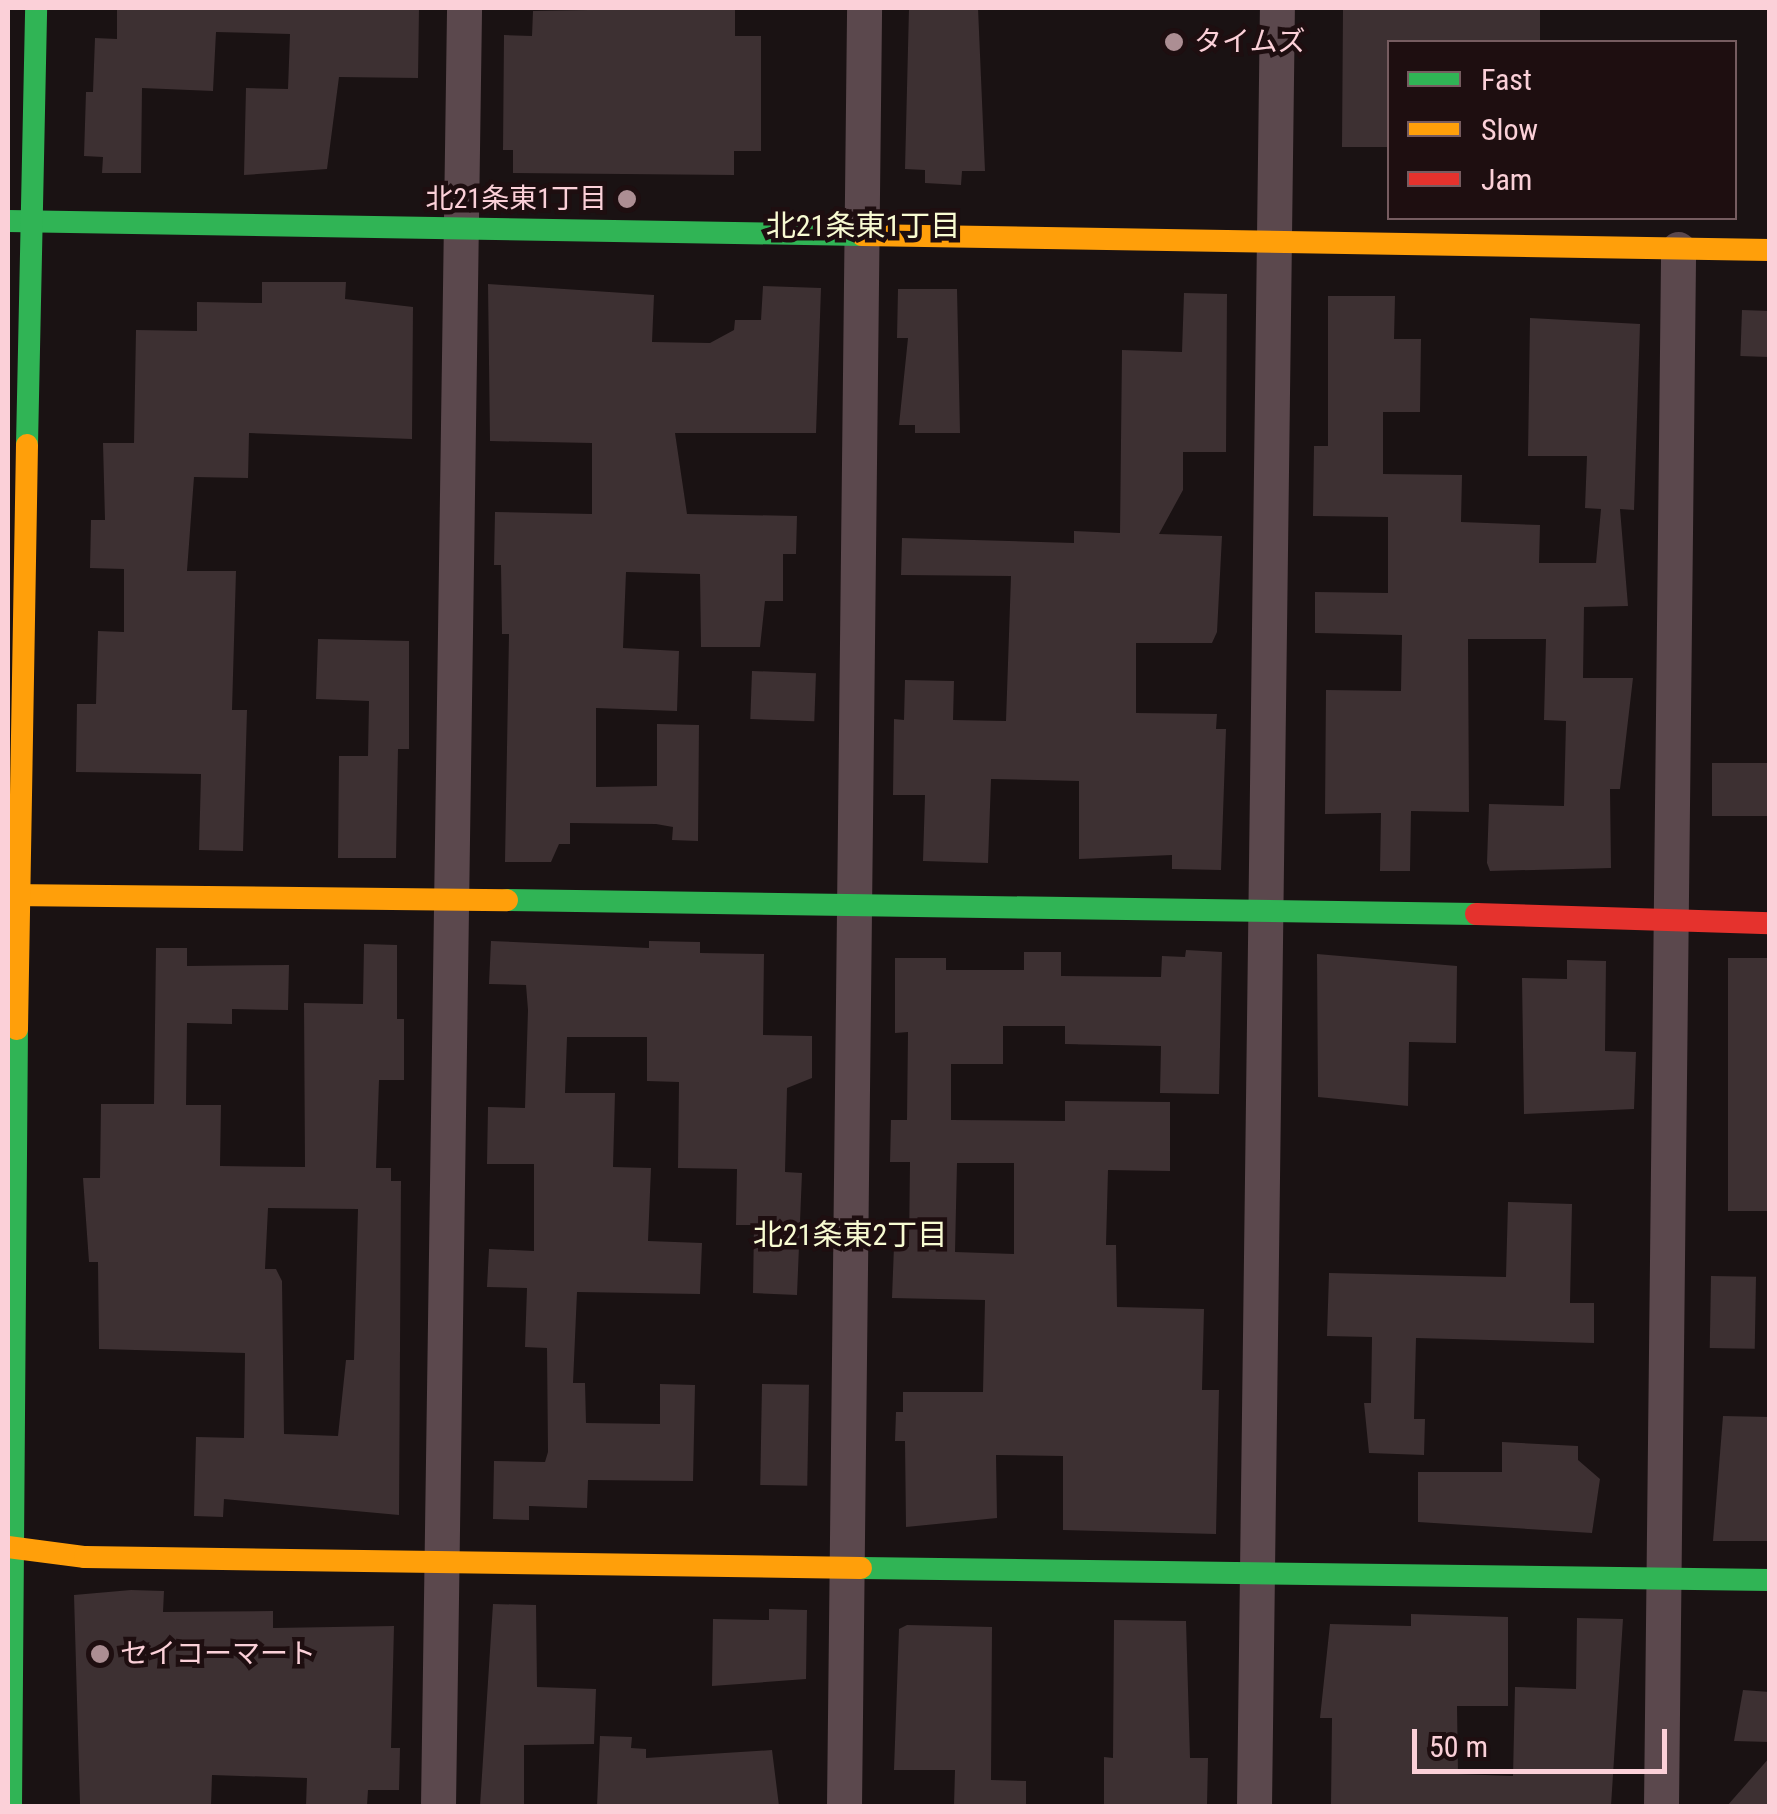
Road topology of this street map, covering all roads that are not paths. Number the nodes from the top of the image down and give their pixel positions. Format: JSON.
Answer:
{"nodes":[{"id":1,"x":36,"y":8,"type":"edge"},
{"id":2,"x":464,"y":8,"type":"edge"},
{"id":3,"x":864,"y":8,"type":"edge"},
{"id":4,"x":1277,"y":8,"type":"edge"},
{"id":5,"x":8,"y":221,"type":"edge"},
{"id":6,"x":34,"y":222,"type":"junction"},
{"id":7,"x":456,"y":230,"type":"junction"},
{"id":8,"x":861,"y":234,"type":"junction"},
{"id":9,"x":1276,"y":242,"type":"junction"},
{"id":10,"x":1678,"y":249,"type":"junction"},
{"id":11,"x":1770,"y":250,"type":"edge"},
{"id":12,"x":13,"y":895,"type":"edge"},
{"id":13,"x":446,"y":898,"type":"junction"},
{"id":14,"x":854,"y":906,"type":"junction"},
{"id":15,"x":1264,"y":914,"type":"junction"},
{"id":16,"x":1672,"y":921,"type":"junction"},
{"id":17,"x":1770,"y":923,"type":"edge"},
{"id":18,"x":10,"y":1547,"type":"edge"},
{"id":19,"x":442,"y":1560,"type":"junction"},
{"id":20,"x":846,"y":1565,"type":"junction"},
{"id":21,"x":1256,"y":1571,"type":"junction"},
{"id":22,"x":1663,"y":1578,"type":"junction"},
{"id":23,"x":1770,"y":1580,"type":"edge"},
{"id":24,"x":11,"y":1806,"type":"edge"},
{"id":25,"x":438,"y":1806,"type":"edge"},
{"id":26,"x":844,"y":1806,"type":"edge"},
{"id":27,"x":1254,"y":1806,"type":"edge"},
{"id":28,"x":1661,"y":1806,"type":"edge"}],
"edges":[{"from":1,"to":6,"type":"street"},
{"from":2,"to":7,"type":"street"},
{"from":3,"to":8,"type":"street"},
{"from":4,"to":9,"type":"street"},
{"from":5,"to":6,"type":"street"},
{"from":6,"to":7,"type":"street"},
{"from":6,"to":12,"type":"street"},
{"from":7,"to":8,"type":"street"},
{"from":7,"to":13,"type":"street"},
{"from":8,"to":9,"type":"street"},
{"from":8,"to":14,"type":"street"},
{"from":9,"to":10,"type":"street"},
{"from":9,"to":15,"type":"street"},
{"from":10,"to":11,"type":"street"},
{"from":10,"to":16,"type":"street"},
{"from":12,"to":13,"type":"street"},
{"from":12,"to":18,"type":"street"},
{"from":13,"to":14,"type":"street"},
{"from":13,"to":19,"type":"street"},
{"from":14,"to":15,"type":"street"},
{"from":14,"to":20,"type":"street"},
{"from":15,"to":16,"type":"street"},
{"from":15,"to":21,"type":"street"},
{"from":16,"to":17,"type":"street"},
{"from":16,"to":22,"type":"street"},
{"from":18,"to":19,"type":"street"},
{"from":18,"to":24,"type":"street"},
{"from":19,"to":20,"type":"street"},
{"from":19,"to":25,"type":"street"},
{"from":20,"to":21,"type":"street"},
{"from":20,"to":26,"type":"street"},
{"from":21,"to":22,"type":"street"},
{"from":21,"to":27,"type":"street"},
{"from":22,"to":23,"type":"street"},
{"from":22,"to":28,"type":"street"}]}
